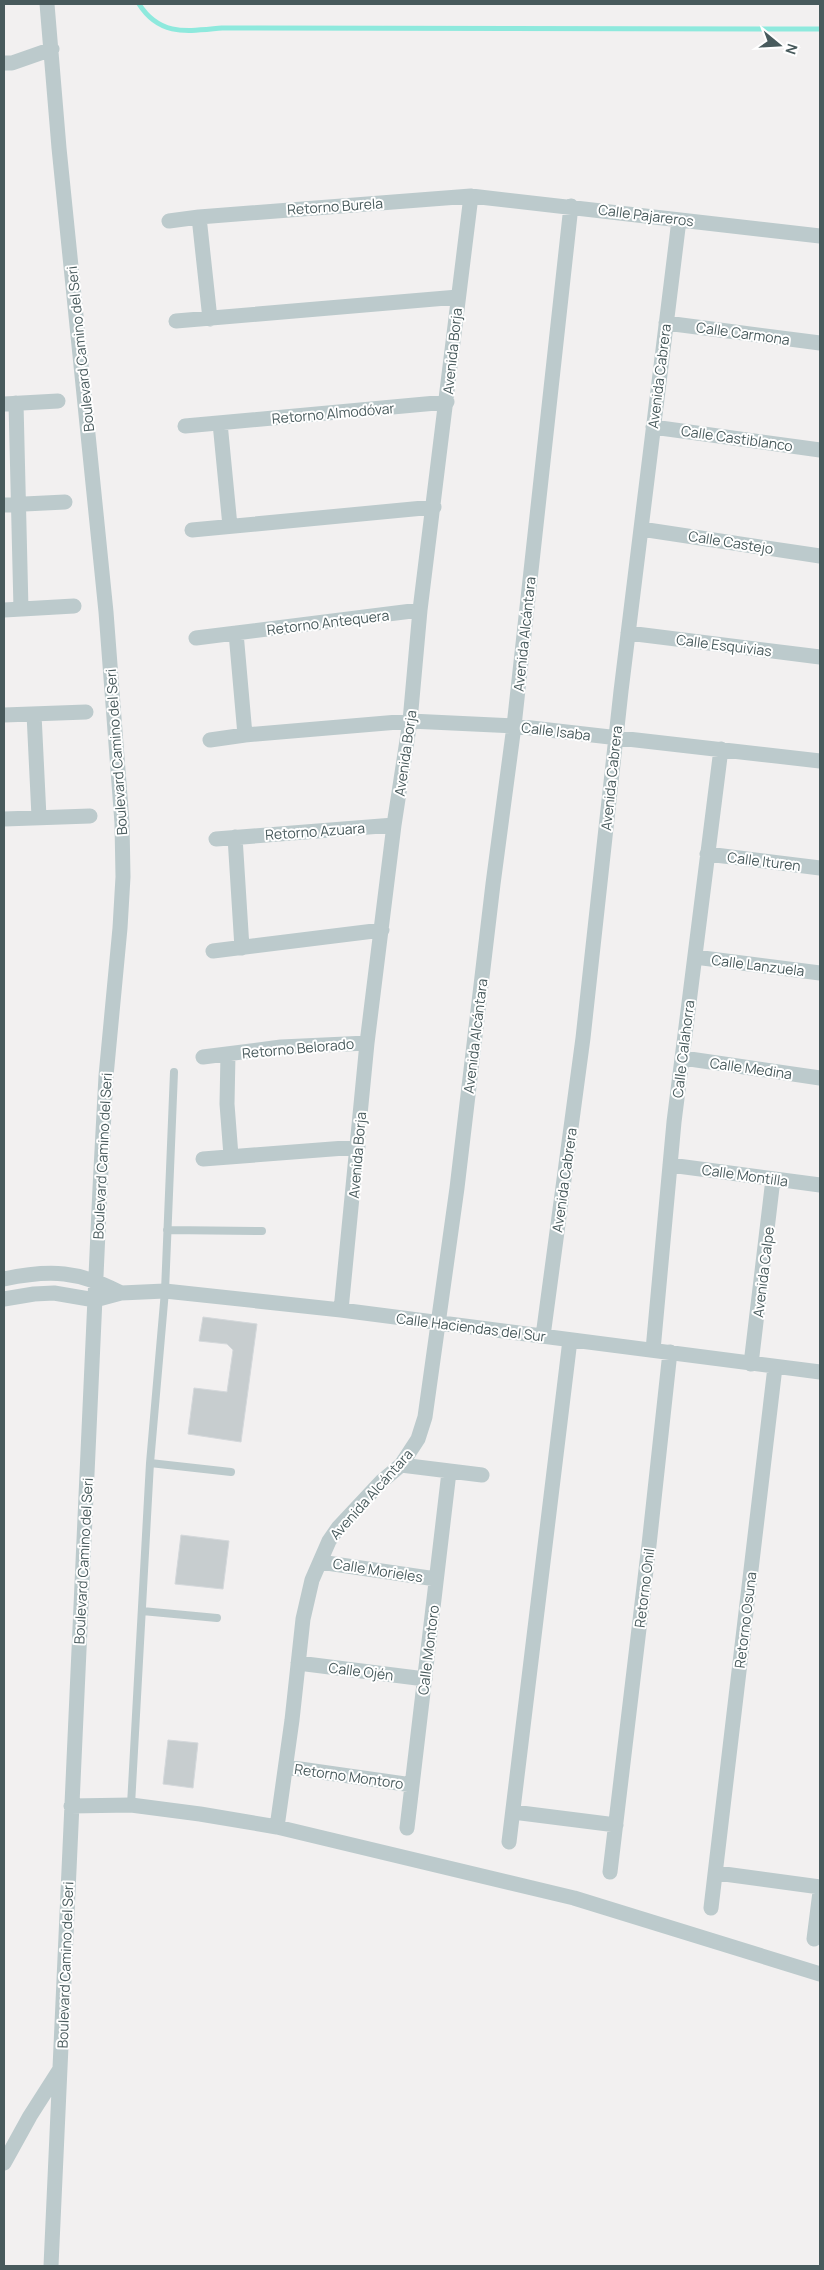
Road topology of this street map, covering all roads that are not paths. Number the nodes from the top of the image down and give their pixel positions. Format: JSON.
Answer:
{"nodes":[{"id":1,"x":47,"y":4,"type":"edge"},
{"id":2,"x":52,"y":49,"type":"junction"},
{"id":3,"x":4,"y":63,"type":"edge"},
{"id":4,"x":471,"y":196,"type":"junction"},
{"id":5,"x":571,"y":206,"type":"junction"},
{"id":6,"x":199,"y":217,"type":"junction"},
{"id":7,"x":679,"y":220,"type":"junction"},
{"id":8,"x":170,"y":221,"type":"dead end"},
{"id":9,"x":820,"y":232,"type":"edge"},
{"id":10,"x":820,"y":236,"type":"edge"},
{"id":11,"x":820,"y":246,"type":"edge"},
{"id":12,"x":458,"y":297,"type":"junction"},
{"id":13,"x":210,"y":319,"type":"junction"},
{"id":14,"x":176,"y":321,"type":"dead end"},
{"id":15,"x":666,"y":323,"type":"junction"},
{"id":16,"x":820,"y":344,"type":"edge"},
{"id":17,"x":58,"y":401,"type":"dead end"},
{"id":18,"x":447,"y":402,"type":"junction"},
{"id":19,"x":10,"y":404,"type":"edge"},
{"id":20,"x":220,"y":423,"type":"junction"},
{"id":21,"x":185,"y":426,"type":"dead end"},
{"id":22,"x":653,"y":427,"type":"junction"},
{"id":23,"x":820,"y":450,"type":"edge"},
{"id":24,"x":65,"y":502,"type":"dead end"},
{"id":25,"x":11,"y":505,"type":"edge"},
{"id":26,"x":434,"y":507,"type":"junction"},
{"id":27,"x":230,"y":526,"type":"junction"},
{"id":28,"x":641,"y":529,"type":"junction"},
{"id":29,"x":192,"y":530,"type":"dead end"},
{"id":30,"x":820,"y":556,"type":"edge"},
{"id":31,"x":74,"y":606,"type":"dead end"},
{"id":32,"x":21,"y":609,"type":"junction"},
{"id":33,"x":4,"y":610,"type":"edge"},
{"id":34,"x":420,"y":610,"type":"junction"},
{"id":35,"x":628,"y":632,"type":"junction"},
{"id":36,"x":236,"y":633,"type":"junction"},
{"id":37,"x":196,"y":638,"type":"dead end"},
{"id":38,"x":820,"y":657,"type":"edge"},
{"id":39,"x":86,"y":712,"type":"dead end"},
{"id":40,"x":34,"y":714,"type":"junction"},
{"id":41,"x":4,"y":715,"type":"edge"},
{"id":42,"x":410,"y":721,"type":"junction"},
{"id":43,"x":514,"y":726,"type":"junction"},
{"id":44,"x":245,"y":735,"type":"junction"},
{"id":45,"x":616,"y":738,"type":"junction"},
{"id":46,"x":210,"y":740,"type":"dead end"},
{"id":47,"x":721,"y":750,"type":"junction"},
{"id":48,"x":820,"y":761,"type":"edge"},
{"id":49,"x":90,"y":816,"type":"dead end"},
{"id":50,"x":39,"y":817,"type":"junction"},
{"id":51,"x":4,"y":819,"type":"edge"},
{"id":52,"x":394,"y":825,"type":"junction"},
{"id":53,"x":235,"y":837,"type":"junction"},
{"id":54,"x":216,"y":839,"type":"dead end"},
{"id":55,"x":707,"y":854,"type":"junction"},
{"id":56,"x":820,"y":868,"type":"edge"},
{"id":57,"x":382,"y":930,"type":"junction"},
{"id":58,"x":242,"y":948,"type":"junction"},
{"id":59,"x":213,"y":951,"type":"dead end"},
{"id":60,"x":695,"y":957,"type":"junction"},
{"id":61,"x":820,"y":973,"type":"edge"},
{"id":62,"x":367,"y":1043,"type":"junction"},
{"id":63,"x":228,"y":1054,"type":"junction"},
{"id":64,"x":203,"y":1057,"type":"dead end"},
{"id":65,"x":683,"y":1058,"type":"junction"},
{"id":66,"x":174,"y":1072,"type":"dead end"},
{"id":67,"x":820,"y":1078,"type":"edge"},
{"id":68,"x":358,"y":1147,"type":"junction"},
{"id":69,"x":231,"y":1156,"type":"junction"},
{"id":70,"x":202,"y":1159,"type":"dead end"},
{"id":71,"x":670,"y":1164,"type":"junction"},
{"id":72,"x":773,"y":1179,"type":"junction"},
{"id":73,"x":820,"y":1185,"type":"edge"},
{"id":74,"x":167,"y":1230,"type":"junction"},
{"id":75,"x":262,"y":1231,"type":"dead end"},
{"id":76,"x":4,"y":1279,"type":"edge"},
{"id":77,"x":96,"y":1280,"type":"junction"},
{"id":78,"x":165,"y":1291,"type":"junction"},
{"id":79,"x":122,"y":1293,"type":"junction"},
{"id":80,"x":4,"y":1299,"type":"edge"},
{"id":81,"x":95,"y":1300,"type":"junction"},
{"id":82,"x":341,"y":1310,"type":"junction"},
{"id":83,"x":439,"y":1323,"type":"junction"},
{"id":84,"x":543,"y":1336,"type":"junction"},
{"id":85,"x":570,"y":1340,"type":"junction"},
{"id":86,"x":653,"y":1350,"type":"junction"},
{"id":87,"x":670,"y":1352,"type":"junction"},
{"id":88,"x":751,"y":1364,"type":"junction"},
{"id":89,"x":775,"y":1367,"type":"junction"},
{"id":90,"x":820,"y":1372,"type":"edge"},
{"id":91,"x":150,"y":1463,"type":"junction"},
{"id":92,"x":400,"y":1466,"type":"junction"},
{"id":93,"x":231,"y":1472,"type":"dead end"},
{"id":94,"x":449,"y":1472,"type":"junction"},
{"id":95,"x":482,"y":1475,"type":"dead end"},
{"id":96,"x":320,"y":1562,"type":"junction"},
{"id":97,"x":436,"y":1579,"type":"junction"},
{"id":98,"x":142,"y":1611,"type":"junction"},
{"id":99,"x":218,"y":1618,"type":"dead end"},
{"id":100,"x":298,"y":1663,"type":"junction"},
{"id":101,"x":424,"y":1679,"type":"junction"},
{"id":102,"x":286,"y":1767,"type":"junction"},
{"id":103,"x":412,"y":1785,"type":"junction"},
{"id":104,"x":131,"y":1805,"type":"junction"},
{"id":105,"x":71,"y":1806,"type":"junction"},
{"id":106,"x":513,"y":1812,"type":"junction"},
{"id":107,"x":616,"y":1825,"type":"junction"},
{"id":108,"x":277,"y":1827,"type":"junction"},
{"id":109,"x":407,"y":1828,"type":"dead end"},
{"id":110,"x":509,"y":1842,"type":"dead end"},
{"id":111,"x":610,"y":1872,"type":"dead end"},
{"id":112,"x":717,"y":1873,"type":"junction"},
{"id":113,"x":820,"y":1887,"type":"edge"},
{"id":114,"x":820,"y":1892,"type":"edge"},
{"id":115,"x":712,"y":1908,"type":"dead end"},
{"id":116,"x":814,"y":1939,"type":"dead end"},
{"id":117,"x":820,"y":1974,"type":"edge"},
{"id":118,"x":61,"y":2068,"type":"junction"},
{"id":119,"x":4,"y":2163,"type":"edge"},
{"id":120,"x":51,"y":2266,"type":"edge"}],
"edges":[{"from":1,"to":2,"type":"street","name":"Boulevard Camino del Seri"},
{"from":2,"to":3,"type":"street"},
{"from":2,"to":77,"type":"street","name":"Boulevard Camino del Seri"},
{"from":4,"to":5,"type":"street","name":"Calle Pajareros"},
{"from":4,"to":6,"type":"street","name":"Retorno Burela"},
{"from":4,"to":12,"type":"street","name":"Avenida Borja"},
{"from":5,"to":7,"type":"street","name":"Calle Pajareros"},
{"from":5,"to":43,"type":"street","name":"Avenida Alcántara"},
{"from":6,"to":8,"type":"street","name":"Retorno Burela"},
{"from":6,"to":13,"type":"street"},
{"from":7,"to":10,"type":"street","name":"Calle Pajareros"},
{"from":7,"to":15,"type":"street","name":"Avenida Cabrera"},
{"from":9,"to":10,"type":"street"},
{"from":10,"to":11,"type":"street"},
{"from":12,"to":13,"type":"street"},
{"from":12,"to":18,"type":"street","name":"Avenida Borja"},
{"from":13,"to":14,"type":"street"},
{"from":15,"to":16,"type":"street","name":"Calle Carmona"},
{"from":15,"to":22,"type":"street","name":"Avenida Cabrera"},
{"from":17,"to":19,"type":"street"},
{"from":18,"to":20,"type":"street","name":"Retorno Almodóvar"},
{"from":18,"to":26,"type":"street","name":"Avenida Borja"},
{"from":19,"to":25,"type":"street"},
{"from":20,"to":21,"type":"street","name":"Retorno Almodóvar"},
{"from":20,"to":27,"type":"street"},
{"from":22,"to":23,"type":"street","name":"Calle Castiblanco"},
{"from":22,"to":28,"type":"street","name":"Avenida Cabrera"},
{"from":24,"to":25,"type":"street"},
{"from":25,"to":32,"type":"street"},
{"from":26,"to":27,"type":"street"},
{"from":26,"to":34,"type":"street","name":"Avenida Borja"},
{"from":27,"to":29,"type":"street"},
{"from":28,"to":30,"type":"street","name":"Calle Castejo"},
{"from":28,"to":35,"type":"street","name":"Avenida Cabrera"},
{"from":31,"to":32,"type":"street"},
{"from":32,"to":33,"type":"street"},
{"from":34,"to":36,"type":"street","name":"Retorno Antequera"},
{"from":34,"to":42,"type":"street","name":"Avenida Borja"},
{"from":35,"to":38,"type":"street","name":"Calle Esquivias"},
{"from":35,"to":45,"type":"street","name":"Avenida Cabrera"},
{"from":36,"to":37,"type":"street","name":"Retorno Antequera"},
{"from":36,"to":44,"type":"street"},
{"from":39,"to":40,"type":"street"},
{"from":40,"to":41,"type":"street"},
{"from":40,"to":50,"type":"street"},
{"from":42,"to":43,"type":"street","name":"Calle Isaba"},
{"from":42,"to":44,"type":"street"},
{"from":42,"to":52,"type":"street","name":"Avenida Borja"},
{"from":43,"to":45,"type":"street","name":"Calle Isaba"},
{"from":43,"to":83,"type":"street","name":"Avenida Alcántara"},
{"from":44,"to":46,"type":"street"},
{"from":45,"to":47,"type":"street","name":"Calle Isaba"},
{"from":45,"to":84,"type":"street","name":"Avenida Cabrera"},
{"from":47,"to":48,"type":"street","name":"Calle Isaba"},
{"from":47,"to":55,"type":"street","name":"Calle Calahorra"},
{"from":49,"to":50,"type":"street"},
{"from":50,"to":51,"type":"street"},
{"from":52,"to":53,"type":"street","name":"Retorno Azuara"},
{"from":52,"to":57,"type":"street","name":"Avenida Borja"},
{"from":53,"to":54,"type":"street","name":"Retorno Azuara"},
{"from":53,"to":58,"type":"street"},
{"from":55,"to":56,"type":"street","name":"Calle Ituren"},
{"from":55,"to":60,"type":"street","name":"Calle Calahorra"},
{"from":57,"to":58,"type":"street"},
{"from":57,"to":62,"type":"street","name":"Avenida Borja"},
{"from":58,"to":59,"type":"street"},
{"from":60,"to":61,"type":"street","name":"Calle Lanzuela"},
{"from":60,"to":65,"type":"street","name":"Calle Calahorra"},
{"from":62,"to":63,"type":"street","name":"Retorno Belorado"},
{"from":62,"to":68,"type":"street","name":"Avenida Borja"},
{"from":63,"to":64,"type":"street","name":"Retorno Belorado"},
{"from":63,"to":69,"type":"street","name":"Retorno Belorado"},
{"from":65,"to":67,"type":"street","name":"Calle Medina"},
{"from":65,"to":71,"type":"street","name":"Calle Calahorra"},
{"from":66,"to":74,"type":"lane"},
{"from":68,"to":69,"type":"street"},
{"from":68,"to":82,"type":"street","name":"Avenida Borja"},
{"from":69,"to":70,"type":"street"},
{"from":71,"to":72,"type":"street","name":"Calle Montilla"},
{"from":71,"to":86,"type":"street","name":"Calle Calahorra"},
{"from":72,"to":73,"type":"street","name":"Calle Montilla"},
{"from":72,"to":88,"type":"street","name":"Avenida Calpe"},
{"from":74,"to":75,"type":"lane"},
{"from":74,"to":78,"type":"lane"},
{"from":76,"to":77,"type":"street","name":"Calle Haciendas del Sur"},
{"from":77,"to":79,"type":"street","name":"Calle Haciendas del Sur"},
{"from":77,"to":81,"type":"street","name":"Boulevard Camino del Seri"},
{"from":78,"to":79,"type":"street","name":"Calle Haciendas del Sur"},
{"from":78,"to":82,"type":"street","name":"Calle Haciendas del Sur"},
{"from":78,"to":91,"type":"lane"},
{"from":79,"to":81,"type":"street","name":"Calle Haciendas del Sur"},
{"from":80,"to":81,"type":"street","name":"Calle Haciendas del Sur"},
{"from":81,"to":105,"type":"street","name":"Boulevard Camino del Seri"},
{"from":82,"to":83,"type":"street","name":"Calle Haciendas del Sur"},
{"from":83,"to":84,"type":"street","name":"Calle Haciendas del Sur"},
{"from":83,"to":92,"type":"street","name":"Avenida Alcántara"},
{"from":84,"to":85,"type":"street","name":"Calle Haciendas del Sur"},
{"from":85,"to":86,"type":"street","name":"Calle Haciendas del Sur"},
{"from":85,"to":106,"type":"street"},
{"from":86,"to":87,"type":"street","name":"Calle Haciendas del Sur"},
{"from":87,"to":88,"type":"street","name":"Calle Haciendas del Sur"},
{"from":87,"to":107,"type":"street","name":"Retorno Onil"},
{"from":88,"to":89,"type":"street","name":"Calle Haciendas del Sur"},
{"from":89,"to":90,"type":"street","name":"Calle Haciendas del Sur"},
{"from":89,"to":112,"type":"street","name":"Retorno Osuna"},
{"from":91,"to":93,"type":"lane"},
{"from":91,"to":98,"type":"lane"},
{"from":92,"to":94,"type":"street"},
{"from":92,"to":96,"type":"street","name":"Avenida Alcántara"},
{"from":94,"to":95,"type":"street"},
{"from":94,"to":97,"type":"street","name":"Calle Montoro"},
{"from":96,"to":97,"type":"street","name":"Calle Morieles"},
{"from":96,"to":100,"type":"street","name":"Avenida Alcántara"},
{"from":97,"to":101,"type":"street","name":"Calle Montoro"},
{"from":98,"to":99,"type":"lane"},
{"from":98,"to":104,"type":"lane"},
{"from":100,"to":101,"type":"street","name":"Calle Ojén"},
{"from":100,"to":102,"type":"street","name":"Avenida Alcántara"},
{"from":101,"to":103,"type":"street","name":"Calle Montoro"},
{"from":102,"to":103,"type":"street","name":"Retorno Montoro"},
{"from":102,"to":108,"type":"street","name":"Avenida Alcántara"},
{"from":103,"to":109,"type":"street","name":"Calle Montoro"},
{"from":104,"to":105,"type":"street"},
{"from":104,"to":108,"type":"street"},
{"from":105,"to":118,"type":"street","name":"Boulevard Camino del Seri"},
{"from":106,"to":107,"type":"street"},
{"from":106,"to":110,"type":"street"},
{"from":107,"to":111,"type":"street","name":"Retorno Onil"},
{"from":108,"to":117,"type":"street"},
{"from":112,"to":113,"type":"street"},
{"from":112,"to":115,"type":"street","name":"Retorno Osuna"},
{"from":114,"to":116,"type":"street"},
{"from":118,"to":119,"type":"street"},
{"from":118,"to":120,"type":"street","name":"Boulevard Camino del Seri"}]}
